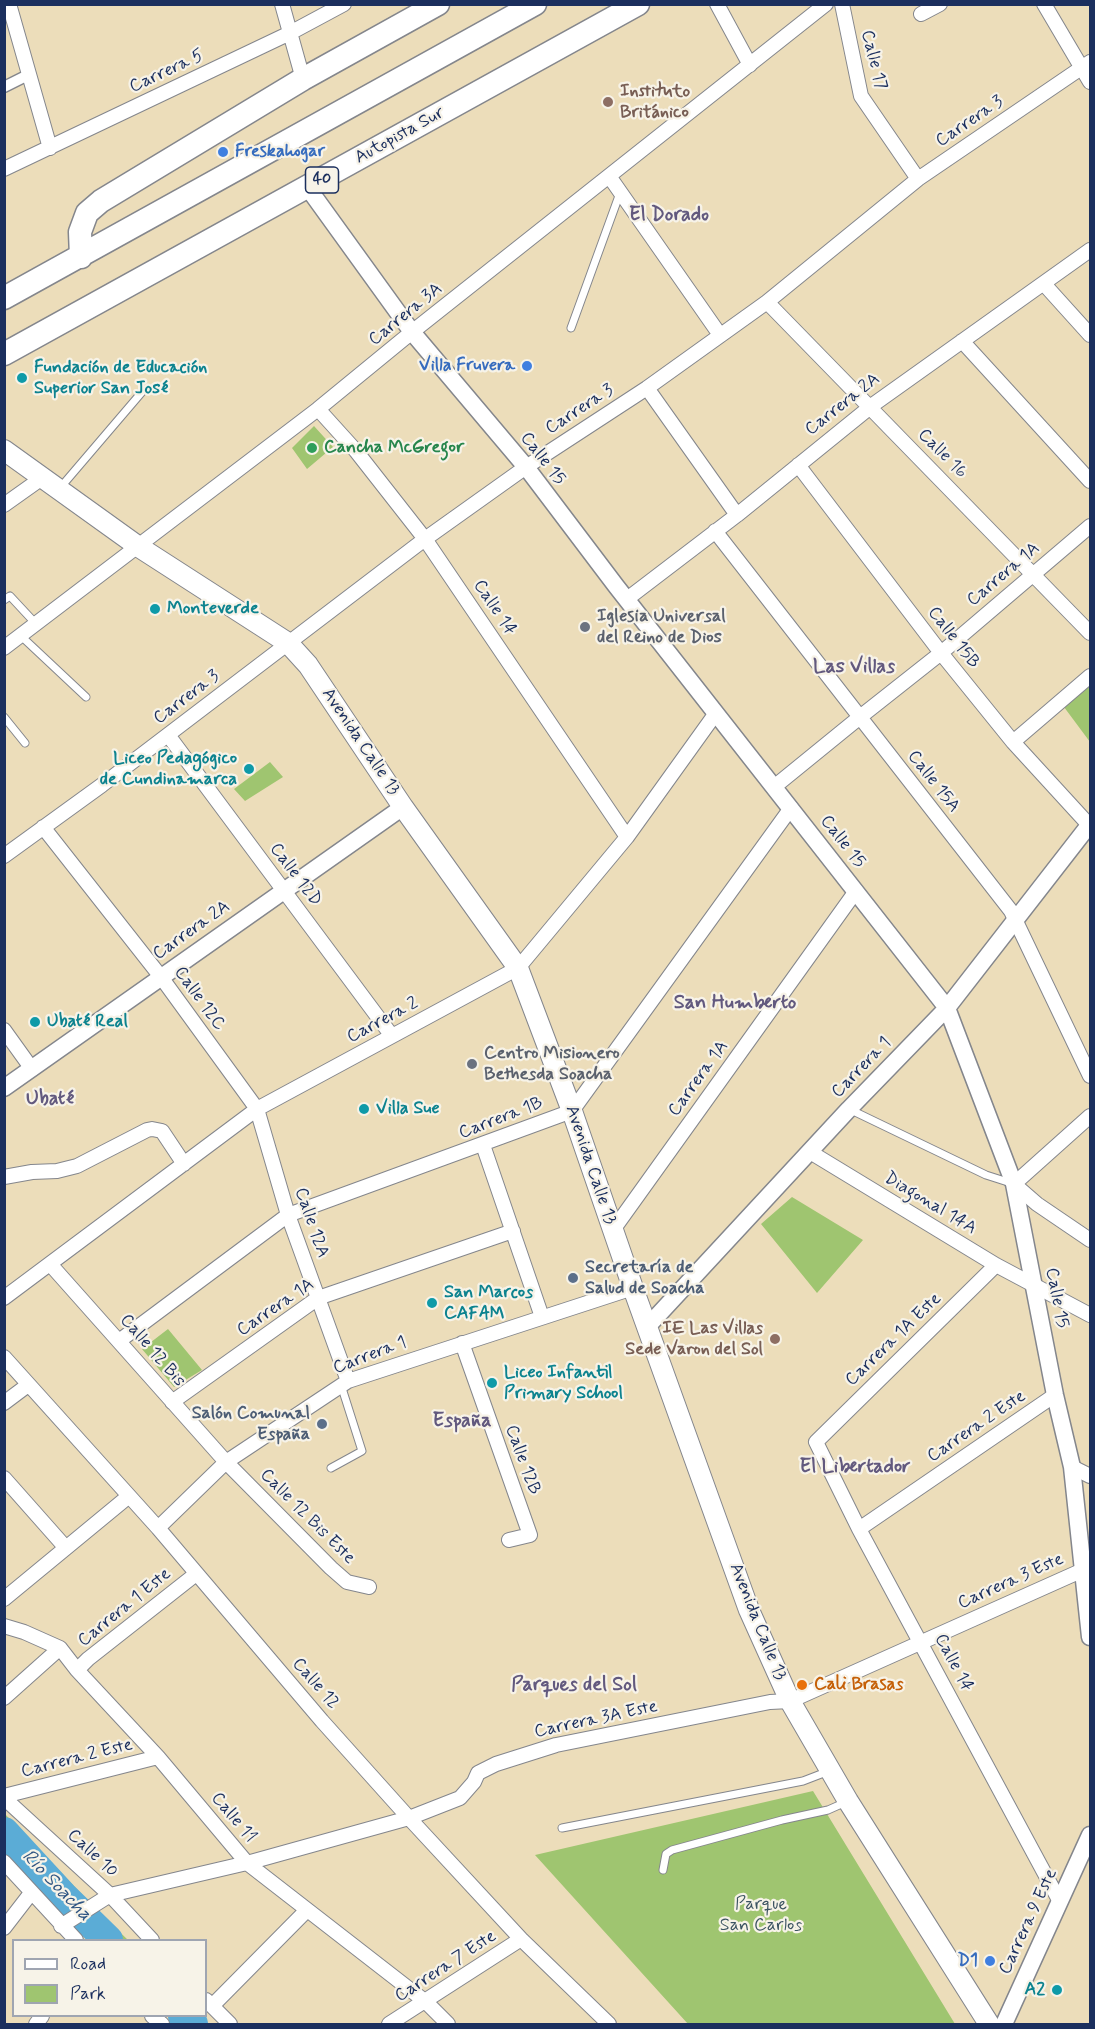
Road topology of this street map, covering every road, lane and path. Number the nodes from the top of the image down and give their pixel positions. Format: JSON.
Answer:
{"nodes":[{"id":1,"x":282,"y":4,"type":"edge"},
{"id":2,"x":344,"y":4,"type":"edge"},
{"id":3,"x":438,"y":4,"type":"edge"},
{"id":4,"x":535,"y":4,"type":"edge"},
{"id":5,"x":638,"y":4,"type":"edge"},
{"id":6,"x":717,"y":4,"type":"edge"},
{"id":7,"x":826,"y":4,"type":"edge"},
{"id":8,"x":842,"y":4,"type":"edge"},
{"id":9,"x":940,"y":4,"type":"edge"},
{"id":10,"x":1044,"y":4,"type":"edge"},
{"id":11,"x":13,"y":10,"type":"edge"},
{"id":12,"x":921,"y":14,"type":"dead end"},
{"id":13,"x":290,"y":33,"type":"junction"},
{"id":14,"x":1086,"y":64,"type":"edge"},
{"id":15,"x":750,"y":65,"type":"junction"},
{"id":16,"x":28,"y":75,"type":"junction"},
{"id":17,"x":303,"y":79,"type":"junction"},
{"id":18,"x":1090,"y":82,"type":"edge"},
{"id":19,"x":4,"y":87,"type":"edge"},
{"id":20,"x":50,"y":148,"type":"junction"},
{"id":21,"x":4,"y":169,"type":"edge"},
{"id":22,"x":609,"y":176,"type":"junction"},
{"id":23,"x":918,"y":179,"type":"junction"},
{"id":24,"x":308,"y":188,"type":"junction"},
{"id":25,"x":620,"y":192,"type":"junction"},
{"id":26,"x":1089,"y":253,"type":"edge"},
{"id":27,"x":81,"y":257,"type":"junction"},
{"id":28,"x":1044,"y":284,"type":"junction"},
{"id":29,"x":4,"y":298,"type":"edge"},
{"id":30,"x":767,"y":302,"type":"junction"},
{"id":31,"x":571,"y":328,"type":"dead end"},
{"id":32,"x":412,"y":332,"type":"junction"},
{"id":33,"x":720,"y":335,"type":"junction"},
{"id":34,"x":1090,"y":335,"type":"edge"},
{"id":35,"x":963,"y":341,"type":"junction"},
{"id":36,"x":4,"y":354,"type":"edge"},
{"id":37,"x":646,"y":388,"type":"junction"},
{"id":38,"x":142,"y":392,"type":"dead end"},
{"id":39,"x":870,"y":407,"type":"junction"},
{"id":40,"x":318,"y":409,"type":"junction"},
{"id":41,"x":4,"y":450,"type":"edge"},
{"id":42,"x":798,"y":465,"type":"junction"},
{"id":43,"x":525,"y":468,"type":"junction"},
{"id":44,"x":1090,"y":481,"type":"edge"},
{"id":45,"x":50,"y":484,"type":"junction"},
{"id":46,"x":4,"y":505,"type":"edge"},
{"id":47,"x":737,"y":515,"type":"junction"},
{"id":48,"x":1090,"y":526,"type":"edge"},
{"id":49,"x":715,"y":531,"type":"junction"},
{"id":50,"x":425,"y":539,"type":"junction"},
{"id":51,"x":139,"y":547,"type":"junction"},
{"id":52,"x":1034,"y":573,"type":"junction"},
{"id":53,"x":627,"y":599,"type":"junction"},
{"id":54,"x":4,"y":600,"type":"edge"},
{"id":55,"x":37,"y":625,"type":"junction"},
{"id":56,"x":1090,"y":633,"type":"edge"},
{"id":57,"x":21,"y":636,"type":"junction"},
{"id":58,"x":288,"y":643,"type":"junction"},
{"id":59,"x":4,"y":648,"type":"edge"},
{"id":60,"x":941,"y":653,"type":"junction"},
{"id":61,"x":1090,"y":676,"type":"edge"},
{"id":62,"x":86,"y":697,"type":"dead end"},
{"id":63,"x":716,"y":713,"type":"junction"},
{"id":64,"x":4,"y":717,"type":"edge"},
{"id":65,"x":860,"y":717,"type":"junction"},
{"id":66,"x":168,"y":735,"type":"junction"},
{"id":67,"x":1012,"y":742,"type":"junction"},
{"id":68,"x":25,"y":743,"type":"dead end"},
{"id":69,"x":774,"y":787,"type":"junction"},
{"id":70,"x":403,"y":807,"type":"junction"},
{"id":71,"x":791,"y":808,"type":"junction"},
{"id":72,"x":1090,"y":824,"type":"edge"},
{"id":73,"x":43,"y":827,"type":"junction"},
{"id":74,"x":627,"y":837,"type":"junction"},
{"id":75,"x":4,"y":856,"type":"edge"},
{"id":76,"x":284,"y":891,"type":"junction"},
{"id":77,"x":856,"y":891,"type":"junction"},
{"id":78,"x":1015,"y":919,"type":"junction"},
{"id":79,"x":518,"y":968,"type":"junction"},
{"id":80,"x":161,"y":977,"type":"junction"},
{"id":81,"x":947,"y":1008,"type":"junction"},
{"id":82,"x":4,"y":1030,"type":"edge"},
{"id":83,"x":392,"y":1036,"type":"junction"},
{"id":84,"x":32,"y":1069,"type":"junction"},
{"id":85,"x":1090,"y":1076,"type":"edge"},
{"id":86,"x":4,"y":1088,"type":"edge"},
{"id":87,"x":256,"y":1109,"type":"junction"},
{"id":88,"x":849,"y":1109,"type":"junction"},
{"id":89,"x":572,"y":1111,"type":"junction"},
{"id":90,"x":1090,"y":1116,"type":"edge"},
{"id":91,"x":483,"y":1145,"type":"junction"},
{"id":92,"x":810,"y":1152,"type":"junction"},
{"id":93,"x":184,"y":1164,"type":"junction"},
{"id":94,"x":4,"y":1177,"type":"edge"},
{"id":95,"x":1014,"y":1184,"type":"junction"},
{"id":96,"x":288,"y":1215,"type":"junction"},
{"id":97,"x":613,"y":1230,"type":"junction"},
{"id":98,"x":513,"y":1231,"type":"junction"},
{"id":99,"x":1090,"y":1240,"type":"edge"},
{"id":100,"x":50,"y":1264,"type":"junction"},
{"id":101,"x":996,"y":1264,"type":"junction"},
{"id":102,"x":1033,"y":1284,"type":"junction"},
{"id":103,"x":633,"y":1288,"type":"junction"},
{"id":104,"x":4,"y":1298,"type":"edge"},
{"id":105,"x":318,"y":1298,"type":"junction"},
{"id":106,"x":1090,"y":1315,"type":"edge"},
{"id":107,"x":542,"y":1317,"type":"junction"},
{"id":108,"x":647,"y":1327,"type":"junction"},
{"id":109,"x":119,"y":1341,"type":"junction"},
{"id":110,"x":462,"y":1343,"type":"junction"},
{"id":111,"x":4,"y":1357,"type":"edge"},
{"id":112,"x":344,"y":1383,"type":"junction"},
{"id":113,"x":28,"y":1385,"type":"junction"},
{"id":114,"x":1055,"y":1395,"type":"junction"},
{"id":115,"x":172,"y":1402,"type":"junction"},
{"id":116,"x":4,"y":1403,"type":"edge"},
{"id":117,"x":816,"y":1442,"type":"joint"},
{"id":118,"x":226,"y":1462,"type":"junction"},
{"id":119,"x":1072,"y":1467,"type":"junction"},
{"id":120,"x":331,"y":1468,"type":"dead end"},
{"id":121,"x":1090,"y":1476,"type":"edge"},
{"id":122,"x":4,"y":1478,"type":"edge"},
{"id":123,"x":9,"y":1494,"type":"edge"},
{"id":124,"x":129,"y":1496,"type":"junction"},
{"id":125,"x":158,"y":1528,"type":"junction"},
{"id":126,"x":859,"y":1529,"type":"junction"},
{"id":127,"x":509,"y":1540,"type":"dead end"},
{"id":128,"x":66,"y":1548,"type":"junction"},
{"id":129,"x":1083,"y":1570,"type":"junction"},
{"id":130,"x":196,"y":1574,"type":"junction"},
{"id":131,"x":369,"y":1587,"type":"dead end"},
{"id":132,"x":4,"y":1599,"type":"edge"},
{"id":133,"x":4,"y":1626,"type":"edge"},
{"id":134,"x":1090,"y":1637,"type":"edge"},
{"id":135,"x":921,"y":1642,"type":"junction"},
{"id":136,"x":60,"y":1648,"type":"junction"},
{"id":137,"x":77,"y":1670,"type":"junction"},
{"id":138,"x":4,"y":1698,"type":"edge"},
{"id":139,"x":790,"y":1701,"type":"junction"},
{"id":140,"x":158,"y":1757,"type":"junction"},
{"id":141,"x":831,"y":1771,"type":"junction"},
{"id":142,"x":4,"y":1797,"type":"edge"},
{"id":143,"x":848,"y":1801,"type":"junction"},
{"id":144,"x":409,"y":1818,"type":"junction"},
{"id":145,"x":562,"y":1828,"type":"dead end"},
{"id":146,"x":1090,"y":1835,"type":"edge"},
{"id":147,"x":4,"y":1862,"type":"edge"},
{"id":148,"x":247,"y":1863,"type":"junction"},
{"id":149,"x":663,"y":1870,"type":"dead end"},
{"id":150,"x":31,"y":1893,"type":"junction"},
{"id":151,"x":110,"y":1895,"type":"junction"},
{"id":152,"x":1059,"y":1900,"type":"junction"},
{"id":153,"x":306,"y":1911,"type":"junction"},
{"id":154,"x":61,"y":1926,"type":"junction"},
{"id":155,"x":4,"y":1928,"type":"edge"},
{"id":156,"x":74,"y":1939,"type":"edge"},
{"id":157,"x":150,"y":1939,"type":"edge"},
{"id":158,"x":521,"y":1939,"type":"junction"},
{"id":159,"x":209,"y":2002,"type":"edge"},
{"id":160,"x":426,"y":2002,"type":"junction"},
{"id":161,"x":230,"y":2025,"type":"edge"},
{"id":162,"x":389,"y":2025,"type":"edge"},
{"id":163,"x":448,"y":2025,"type":"edge"},
{"id":164,"x":609,"y":2025,"type":"edge"},
{"id":165,"x":989,"y":2025,"type":"edge"},
{"id":166,"x":1004,"y":2025,"type":"edge"}],
"edges":[{"from":1,"to":13,"type":"street"},
{"from":2,"to":13,"type":"street","name":"Carrera 5"},
{"from":3,"to":17,"type":"highway"},
{"from":4,"to":27,"type":"highway"},
{"from":5,"to":24,"type":"highway","name":"Autopista Sur","number":"40"},
{"from":6,"to":15,"type":"street"},
{"from":7,"to":15,"type":"street","name":"Carrera 3A"},
{"from":8,"to":23,"type":"street","name":"Calle 17"},
{"from":9,"to":12,"type":"street"},
{"from":10,"to":14,"type":"street"},
{"from":11,"to":16,"type":"street"},
{"from":13,"to":17,"type":"street"},
{"from":13,"to":20,"type":"street","name":"Carrera 5"},
{"from":14,"to":18,"type":"street"},
{"from":14,"to":23,"type":"street","name":"Carrera 3"},
{"from":15,"to":22,"type":"street","name":"Carrera 3A"},
{"from":16,"to":19,"type":"street"},
{"from":16,"to":20,"type":"street"},
{"from":17,"to":27,"type":"highway"},
{"from":20,"to":21,"type":"street","name":"Carrera 5"},
{"from":22,"to":25,"type":"street"},
{"from":22,"to":32,"type":"street","name":"Carrera 3A"},
{"from":23,"to":30,"type":"street","name":"Carrera 3"},
{"from":24,"to":32,"type":"street","name":"Calle 15"},
{"from":24,"to":36,"type":"highway","name":"Autopista Sur","number":"40"},
{"from":25,"to":31,"type":"lane"},
{"from":25,"to":33,"type":"street"},
{"from":26,"to":28,"type":"street","name":"Carrera 2A"},
{"from":27,"to":29,"type":"highway"},
{"from":28,"to":34,"type":"street"},
{"from":28,"to":35,"type":"street","name":"Carrera 2A"},
{"from":30,"to":33,"type":"street","name":"Carrera 3"},
{"from":30,"to":39,"type":"street","name":"Calle 16"},
{"from":32,"to":40,"type":"street","name":"Carrera 3A"},
{"from":32,"to":43,"type":"street","name":"Calle 15"},
{"from":33,"to":37,"type":"street","name":"Carrera 3"},
{"from":35,"to":39,"type":"street","name":"Carrera 2A"},
{"from":35,"to":44,"type":"street"},
{"from":37,"to":43,"type":"street","name":"Carrera 3"},
{"from":37,"to":47,"type":"street"},
{"from":38,"to":45,"type":"lane"},
{"from":39,"to":42,"type":"street","name":"Carrera 2A"},
{"from":39,"to":52,"type":"street","name":"Calle 16"},
{"from":40,"to":50,"type":"street","name":"Calle 14"},
{"from":40,"to":51,"type":"street","name":"Carrera 3A"},
{"from":41,"to":45,"type":"main road","name":"Avenida Calle 13"},
{"from":42,"to":47,"type":"street","name":"Carrera 2A"},
{"from":42,"to":60,"type":"street","name":"Calle 15B"},
{"from":43,"to":50,"type":"street","name":"Carrera 3"},
{"from":43,"to":53,"type":"street","name":"Calle 15"},
{"from":45,"to":46,"type":"street"},
{"from":45,"to":51,"type":"main road","name":"Avenida Calle 13"},
{"from":47,"to":49,"type":"street","name":"Carrera 2A"},
{"from":48,"to":52,"type":"street","name":"Carrera 1A"},
{"from":49,"to":53,"type":"street","name":"Carrera 2A"},
{"from":49,"to":65,"type":"street","name":"Calle 15A"},
{"from":50,"to":58,"type":"street","name":"Carrera 3"},
{"from":50,"to":74,"type":"street","name":"Calle 14"},
{"from":51,"to":55,"type":"street","name":"Carrera 3A"},
{"from":51,"to":58,"type":"main road","name":"Avenida Calle 13"},
{"from":52,"to":56,"type":"street","name":"Calle 16"},
{"from":52,"to":60,"type":"street","name":"Carrera 1A"},
{"from":53,"to":63,"type":"street","name":"Calle 15"},
{"from":54,"to":55,"type":"lane"},
{"from":55,"to":57,"type":"street","name":"Carrera 3A"},
{"from":57,"to":59,"type":"street","name":"Carrera 3A"},
{"from":57,"to":62,"type":"lane"},
{"from":58,"to":66,"type":"street","name":"Carrera 3"},
{"from":58,"to":70,"type":"main road","name":"Avenida Calle 13"},
{"from":60,"to":65,"type":"street","name":"Carrera 1A"},
{"from":60,"to":67,"type":"street","name":"Calle 15B"},
{"from":61,"to":67,"type":"street"},
{"from":63,"to":69,"type":"street","name":"Calle 15"},
{"from":63,"to":74,"type":"street","name":"Carrera 2"},
{"from":64,"to":68,"type":"lane"},
{"from":65,"to":69,"type":"street","name":"Carrera 1A"},
{"from":65,"to":78,"type":"street","name":"Calle 15A"},
{"from":66,"to":73,"type":"street","name":"Carrera 3"},
{"from":66,"to":76,"type":"street","name":"Calle 12D"},
{"from":67,"to":72,"type":"street","name":"Calle 15B"},
{"from":69,"to":71,"type":"street","name":"Calle 15"},
{"from":70,"to":76,"type":"street","name":"Carrera 2A"},
{"from":70,"to":79,"type":"main road","name":"Avenida Calle 13"},
{"from":71,"to":77,"type":"street","name":"Calle 15"},
{"from":71,"to":89,"type":"street","name":"Carrera 1B"},
{"from":72,"to":78,"type":"street","name":"Carrera 1"},
{"from":73,"to":75,"type":"street","name":"Carrera 3"},
{"from":73,"to":80,"type":"street","name":"Calle 12C"},
{"from":74,"to":79,"type":"street","name":"Carrera 2"},
{"from":76,"to":80,"type":"street","name":"Carrera 2A"},
{"from":76,"to":83,"type":"street","name":"Calle 12D"},
{"from":77,"to":81,"type":"street","name":"Calle 15"},
{"from":77,"to":97,"type":"street","name":"Carrera 1A"},
{"from":78,"to":81,"type":"street","name":"Carrera 1"},
{"from":78,"to":85,"type":"street","name":"Calle 15A"},
{"from":79,"to":83,"type":"street","name":"Carrera 2"},
{"from":79,"to":89,"type":"main road","name":"Avenida Calle 13"},
{"from":80,"to":84,"type":"street","name":"Carrera 2A"},
{"from":80,"to":87,"type":"street","name":"Calle 12C"},
{"from":81,"to":88,"type":"street","name":"Carrera 1"},
{"from":81,"to":95,"type":"street","name":"Calle 15"},
{"from":82,"to":84,"type":"street"},
{"from":83,"to":87,"type":"street","name":"Carrera 2"},
{"from":84,"to":86,"type":"street","name":"Carrera 2A"},
{"from":87,"to":93,"type":"street","name":"Carrera 2"},
{"from":87,"to":96,"type":"street","name":"Calle 12A"},
{"from":88,"to":92,"type":"street","name":"Carrera 1"},
{"from":88,"to":95,"type":"lane"},
{"from":89,"to":91,"type":"street","name":"Carrera 1B"},
{"from":89,"to":97,"type":"main road","name":"Avenida Calle 13"},
{"from":90,"to":95,"type":"street"},
{"from":91,"to":96,"type":"street","name":"Carrera 1B"},
{"from":91,"to":98,"type":"street"},
{"from":92,"to":101,"type":"street","name":"Diagonal 14A"},
{"from":92,"to":108,"type":"street","name":"Carrera 1"},
{"from":93,"to":94,"type":"street"},
{"from":93,"to":100,"type":"street","name":"Carrera 2"},
{"from":95,"to":99,"type":"street"},
{"from":95,"to":102,"type":"street","name":"Calle 15"},
{"from":96,"to":105,"type":"street","name":"Calle 12A"},
{"from":96,"to":109,"type":"street","name":"Carrera 1B"},
{"from":97,"to":103,"type":"main road","name":"Avenida Calle 13"},
{"from":98,"to":105,"type":"street","name":"Carrera 1A"},
{"from":98,"to":107,"type":"street"},
{"from":100,"to":104,"type":"street","name":"Carrera 2"},
{"from":100,"to":109,"type":"street","name":"Calle 12 Bis"},
{"from":101,"to":102,"type":"street","name":"Diagonal 14A"},
{"from":101,"to":117,"type":"street","name":"Carrera 1A Este"},
{"from":102,"to":106,"type":"street","name":"Diagonal 14A"},
{"from":102,"to":114,"type":"street","name":"Calle 15"},
{"from":103,"to":107,"type":"street","name":"Carrera 1"},
{"from":103,"to":108,"type":"main road","name":"Avenida Calle 13"},
{"from":105,"to":112,"type":"street","name":"Calle 12A"},
{"from":105,"to":115,"type":"street","name":"Carrera 1A"},
{"from":107,"to":110,"type":"street","name":"Carrera 1"},
{"from":108,"to":139,"type":"main road","name":"Avenida Calle 13"},
{"from":109,"to":115,"type":"street","name":"Calle 12 Bis"},
{"from":110,"to":112,"type":"street","name":"Carrera 1"},
{"from":110,"to":127,"type":"street","name":"Calle 12B"},
{"from":111,"to":113,"type":"street","name":"Calle 12"},
{"from":112,"to":118,"type":"street","name":"Carrera 1"},
{"from":112,"to":120,"type":"lane"},
{"from":113,"to":116,"type":"street"},
{"from":113,"to":124,"type":"street","name":"Calle 12"},
{"from":114,"to":119,"type":"street","name":"Calle 15"},
{"from":114,"to":126,"type":"street","name":"Carrera 2 Este"},
{"from":115,"to":118,"type":"street","name":"Calle 12 Bis"},
{"from":117,"to":126,"type":"street","name":"Calle 14"},
{"from":118,"to":125,"type":"street","name":"Carrera 1"},
{"from":118,"to":131,"type":"street","name":"Calle 12 Bis Este"},
{"from":119,"to":121,"type":"street"},
{"from":119,"to":129,"type":"street","name":"Calle 15"},
{"from":122,"to":123,"type":"street"},
{"from":123,"to":128,"type":"street"},
{"from":124,"to":125,"type":"street","name":"Calle 12"},
{"from":124,"to":128,"type":"street"},
{"from":125,"to":130,"type":"street","name":"Calle 12"},
{"from":126,"to":135,"type":"street","name":"Calle 14"},
{"from":128,"to":132,"type":"street"},
{"from":129,"to":134,"type":"street","name":"Calle 15"},
{"from":129,"to":135,"type":"street","name":"Carrera 3 Este"},
{"from":130,"to":137,"type":"street","name":"Carrera 1 Este"},
{"from":130,"to":144,"type":"street","name":"Calle 12"},
{"from":133,"to":136,"type":"street","name":"Calle 11"},
{"from":135,"to":139,"type":"street","name":"Carrera 3 Este"},
{"from":135,"to":152,"type":"street","name":"Calle 14"},
{"from":136,"to":137,"type":"street","name":"Calle 11"},
{"from":136,"to":138,"type":"street","name":"Carrera 1 Este"},
{"from":137,"to":140,"type":"street","name":"Calle 11"},
{"from":139,"to":141,"type":"main road","name":"Avenida Calle 13"},
{"from":139,"to":144,"type":"street","name":"Carrera 3A Este"},
{"from":140,"to":142,"type":"street","name":"Carrera 2 Este"},
{"from":140,"to":148,"type":"street","name":"Calle 11"},
{"from":141,"to":143,"type":"main road","name":"Avenida Calle 13"},
{"from":141,"to":145,"type":"lane"},
{"from":142,"to":151,"type":"street","name":"Calle 10"},
{"from":143,"to":149,"type":"lane"},
{"from":143,"to":165,"type":"main road","name":"Avenida Calle 13"},
{"from":144,"to":148,"type":"street"},
{"from":144,"to":158,"type":"street","name":"Calle 12"},
{"from":146,"to":152,"type":"street","name":"Carrera 9 Este"},
{"from":147,"to":150,"type":"street"},
{"from":148,"to":151,"type":"street"},
{"from":148,"to":153,"type":"street","name":"Calle 11"},
{"from":150,"to":154,"type":"street"},
{"from":150,"to":155,"type":"street"},
{"from":151,"to":154,"type":"street"},
{"from":151,"to":157,"type":"street","name":"Calle 10"},
{"from":152,"to":166,"type":"street","name":"Carrera 9 Este"},
{"from":153,"to":159,"type":"street"},
{"from":153,"to":160,"type":"street","name":"Calle 11"},
{"from":154,"to":156,"type":"street"},
{"from":158,"to":160,"type":"street","name":"Carrera 7 Este"},
{"from":158,"to":164,"type":"street","name":"Calle 12"},
{"from":159,"to":161,"type":"street"},
{"from":160,"to":162,"type":"street","name":"Carrera 7 Este"},
{"from":160,"to":163,"type":"street","name":"Calle 11"}]}
